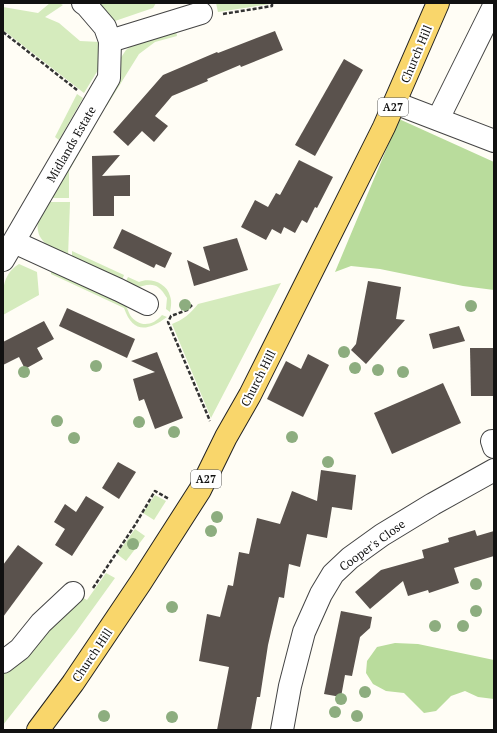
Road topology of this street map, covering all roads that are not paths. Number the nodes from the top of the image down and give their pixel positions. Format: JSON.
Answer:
{"nodes":[{"id":1,"x":83,"y":3,"type":"edge"},
{"id":2,"x":438,"y":3,"type":"edge"},
{"id":3,"x":494,"y":6,"type":"edge"},
{"id":4,"x":179,"y":12,"type":"edge"},
{"id":5,"x":209,"y":14,"type":"road end"},
{"id":6,"x":110,"y":42,"type":"junction"},
{"id":7,"x":395,"y":103,"type":"junction"},
{"id":8,"x":438,"y":119,"type":"junction"},
{"id":9,"x":494,"y":141,"type":"edge"},
{"id":10,"x":14,"y":242,"type":"junction"},
{"id":11,"x":3,"y":260,"type":"edge"},
{"id":12,"x":148,"y":304,"type":"dead end"},
{"id":13,"x":494,"y":470,"type":"edge"},
{"id":14,"x":73,"y":593,"type":"road end"},
{"id":15,"x":3,"y":662,"type":"edge"},
{"id":16,"x":38,"y":730,"type":"edge"},
{"id":17,"x":282,"y":730,"type":"edge"}],
"edges":[{"from":1,"to":6,"type":"street","name":"Midlands Estate"},
{"from":2,"to":7,"type":"main road","name":"Church Hill","number":"A27"},
{"from":3,"to":8,"type":"street"},
{"from":4,"to":5,"type":"street"},
{"from":4,"to":6,"type":"street"},
{"from":6,"to":10,"type":"street","name":"Midlands Estate"},
{"from":7,"to":8,"type":"street"},
{"from":7,"to":16,"type":"main road","name":"Church Hill","number":"A27"},
{"from":8,"to":9,"type":"street"},
{"from":10,"to":11,"type":"street","name":"Midlands Estate"},
{"from":10,"to":12,"type":"street"},
{"from":13,"to":17,"type":"street","name":"Cooper's Close"},
{"from":14,"to":15,"type":"street"}]}
